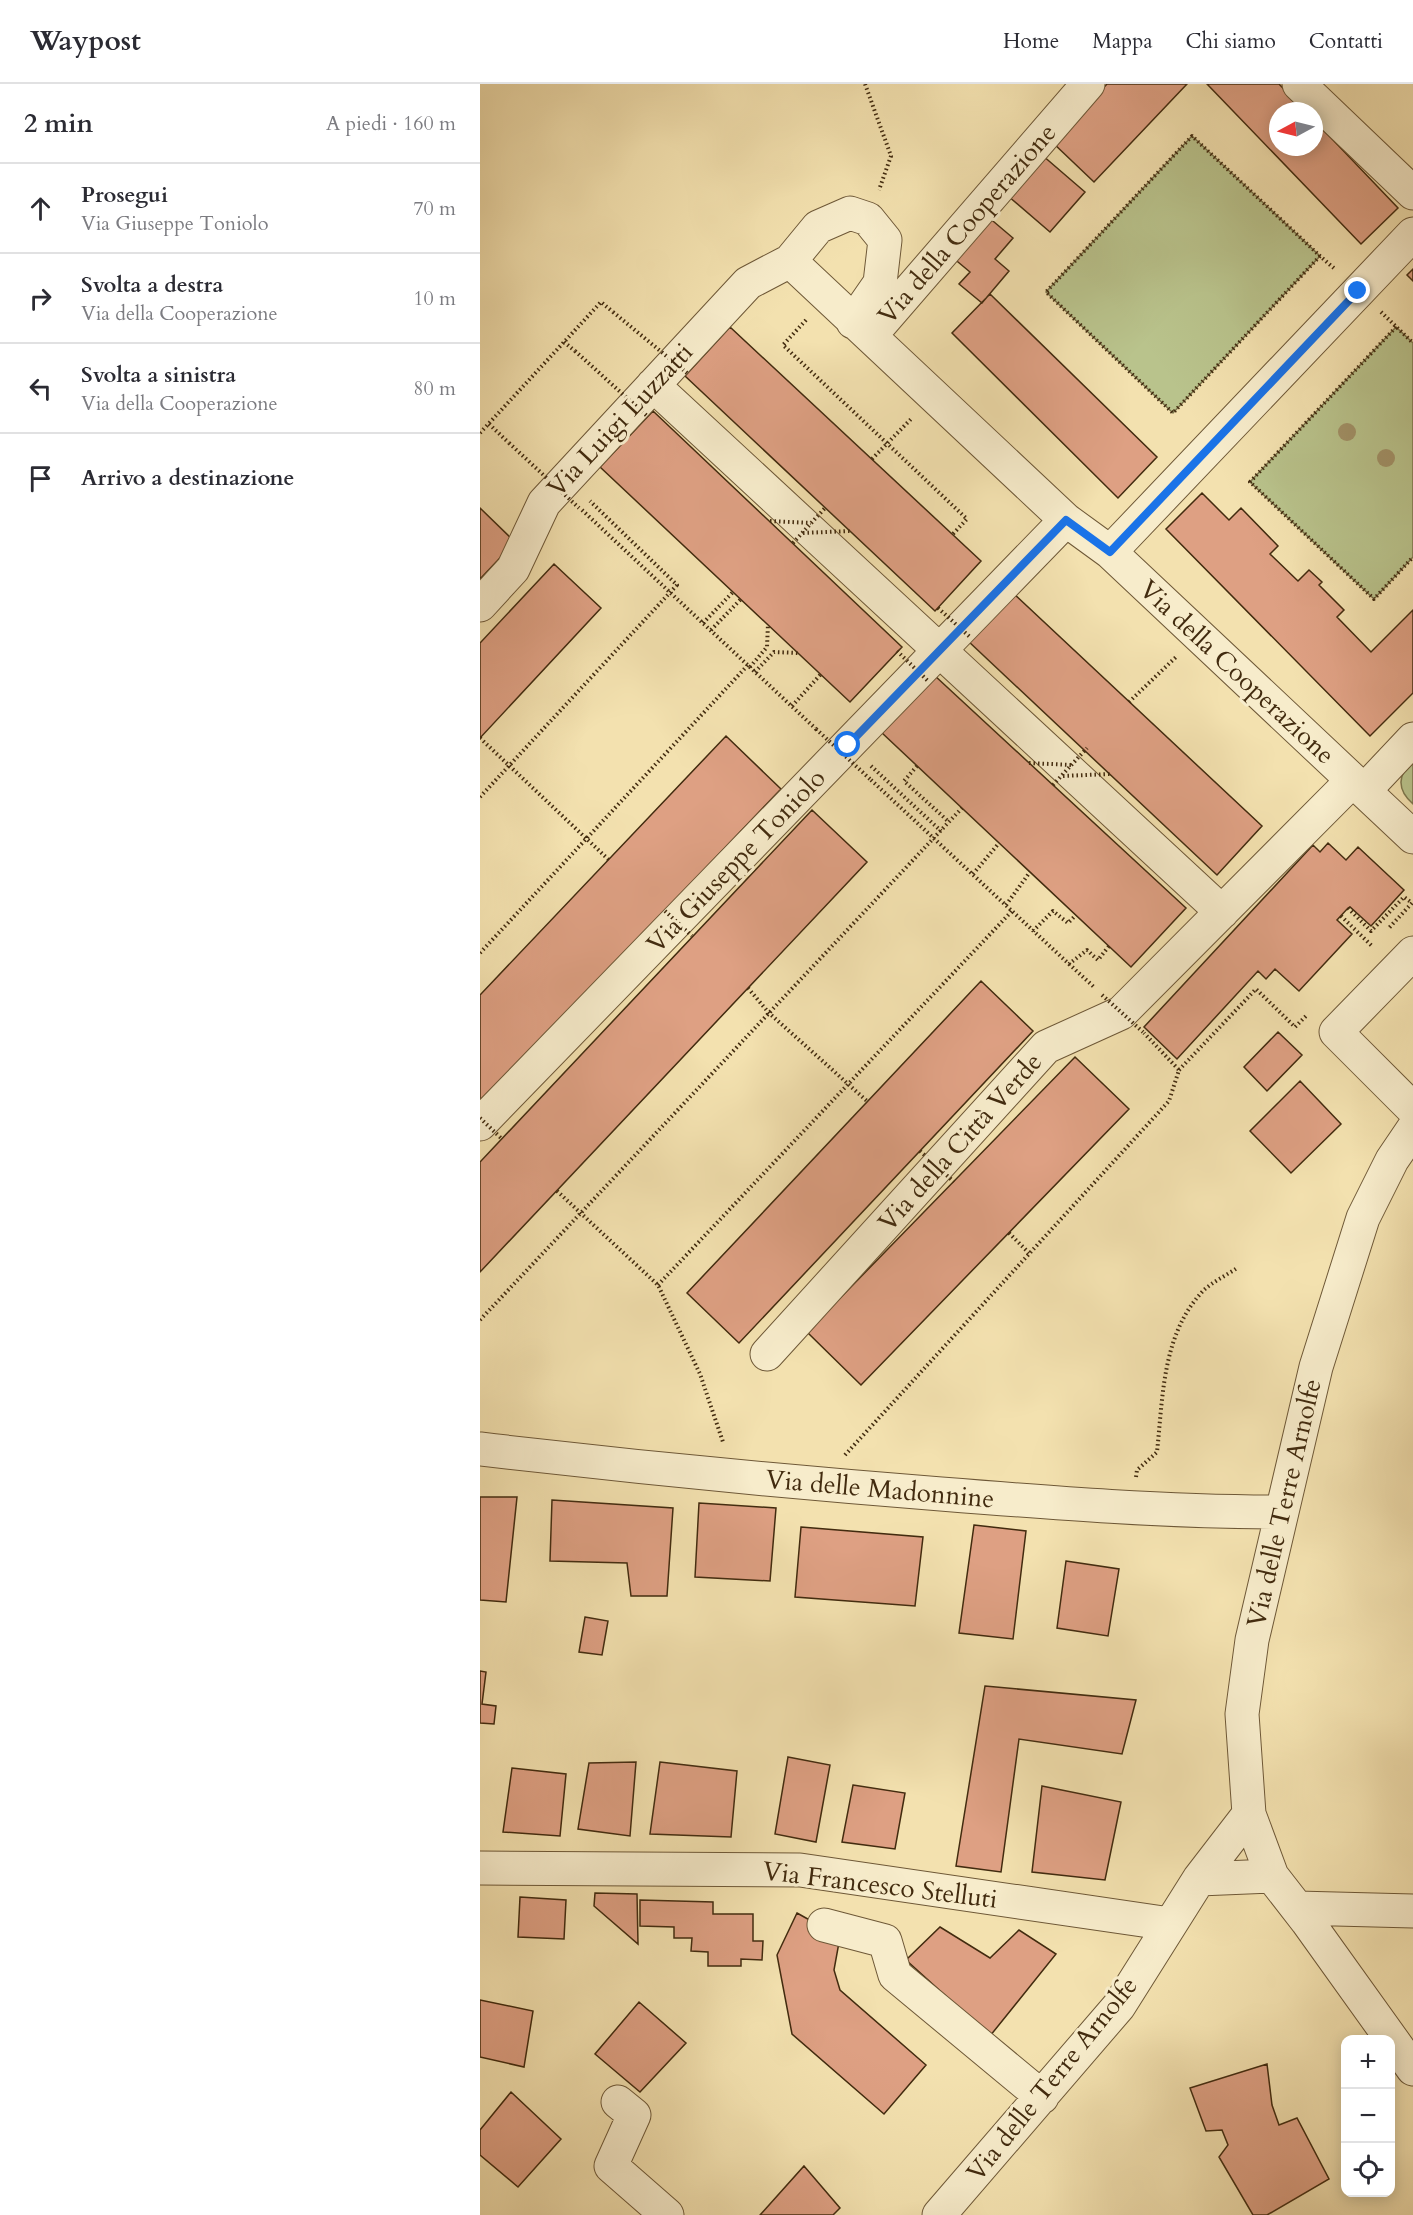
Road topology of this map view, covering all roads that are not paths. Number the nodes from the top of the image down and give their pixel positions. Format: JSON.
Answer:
{"nodes":[{"id":1,"x":1088,"y":84,"type":"edge"},
{"id":2,"x":1299,"y":84,"type":"edge"},
{"id":3,"x":1413,"y":193,"type":"edge"},
{"id":4,"x":1413,"y":234,"type":"edge"},
{"id":5,"x":790,"y":261,"type":"junction"},
{"id":6,"x":861,"y":329,"type":"junction"},
{"id":7,"x":650,"y":401,"type":"junction"},
{"id":8,"x":1066,"y":520,"type":"junction"},
{"id":9,"x":1110,"y":552,"type":"junction"},
{"id":10,"x":480,"y":605,"type":"edge"},
{"id":11,"x":955,"y":643,"type":"junction"},
{"id":12,"x":1413,"y":739,"type":"edge"},
{"id":13,"x":1358,"y":786,"type":"junction"},
{"id":14,"x":1413,"y":837,"type":"edge"},
{"id":15,"x":1222,"y":912,"type":"junction"},
{"id":16,"x":1413,"y":953,"type":"edge"},
{"id":17,"x":1413,"y":1109,"type":"edge"},
{"id":18,"x":1413,"y":1129,"type":"edge"},
{"id":19,"x":491,"y":1132,"type":"edge"},
{"id":20,"x":766,"y":1354,"type":"dead end"},
{"id":21,"x":480,"y":1449,"type":"edge"},
{"id":22,"x":1281,"y":1512,"type":"junction"},
{"id":23,"x":1249,"y":1814,"type":"junction"},
{"id":24,"x":480,"y":1868,"type":"edge"},
{"id":25,"x":1272,"y":1876,"type":"junction"},
{"id":26,"x":1199,"y":1879,"type":"junction"},
{"id":27,"x":1297,"y":1908,"type":"junction"},
{"id":28,"x":1413,"y":1911,"type":"edge"},
{"id":29,"x":1170,"y":1924,"type":"junction"},
{"id":30,"x":824,"y":1925,"type":"dead end"},
{"id":31,"x":1413,"y":2068,"type":"edge"},
{"id":32,"x":1042,"y":2097,"type":"junction"},
{"id":33,"x":618,"y":2102,"type":"dead end"},
{"id":34,"x":667,"y":2215,"type":"edge"},
{"id":35,"x":939,"y":2215,"type":"edge"}],
"edges":[{"from":1,"to":6,"type":"street","name":"Via della Cooperazione"},
{"from":2,"to":3,"type":"street"},
{"from":4,"to":9,"type":"street"},
{"from":5,"to":6,"type":"street","name":"Via della Cooperazione"},
{"from":5,"to":6,"type":"street","name":"Via della Cooperazione"},
{"from":5,"to":7,"type":"street","name":"Via Luigi Luzzatti"},
{"from":6,"to":8,"type":"street","name":"Via della Cooperazione"},
{"from":7,"to":10,"type":"street","name":"Via Luigi Luzzatti"},
{"from":7,"to":11,"type":"street"},
{"from":8,"to":9,"type":"street","name":"Via della Cooperazione"},
{"from":8,"to":11,"type":"street","name":"Via Giuseppe Toniolo"},
{"from":9,"to":13,"type":"street","name":"Via della Cooperazione"},
{"from":11,"to":15,"type":"street"},
{"from":11,"to":19,"type":"street","name":"Via Giuseppe Toniolo"},
{"from":12,"to":13,"type":"street"},
{"from":13,"to":14,"type":"street","name":"Via della Cooperazione"},
{"from":13,"to":15,"type":"street","name":"Via della Città Verde"},
{"from":15,"to":20,"type":"street","name":"Via della Città Verde"},
{"from":16,"to":17,"type":"street"},
{"from":18,"to":22,"type":"street","name":"Via delle Terre Arnolfe"},
{"from":21,"to":22,"type":"street","name":"Via delle Madonnine"},
{"from":22,"to":23,"type":"street","name":"Via delle Terre Arnolfe"},
{"from":23,"to":25,"type":"street"},
{"from":23,"to":26,"type":"street","name":"Via delle Terre Arnolfe"},
{"from":24,"to":29,"type":"street","name":"Via Francesco Stelluti"},
{"from":25,"to":26,"type":"street"},
{"from":25,"to":27,"type":"street"},
{"from":26,"to":29,"type":"street","name":"Via delle Terre Arnolfe"},
{"from":27,"to":28,"type":"street"},
{"from":27,"to":31,"type":"street"},
{"from":29,"to":32,"type":"street","name":"Via delle Terre Arnolfe"},
{"from":30,"to":32,"type":"street"},
{"from":32,"to":35,"type":"street","name":"Via delle Terre Arnolfe"},
{"from":33,"to":34,"type":"street"}]}
